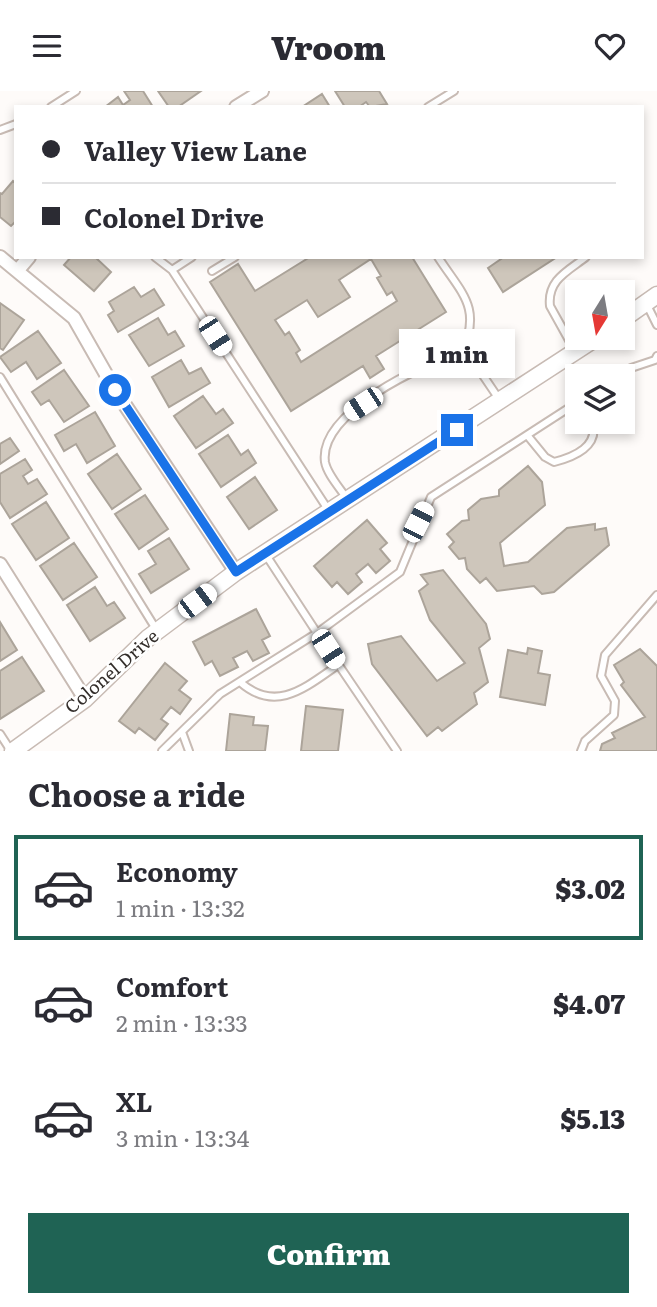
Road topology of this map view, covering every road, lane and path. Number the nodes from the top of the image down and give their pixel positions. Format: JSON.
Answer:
{"nodes":[{"id":1,"x":76,"y":91,"type":"edge"},
{"id":2,"x":262,"y":91,"type":"edge"},
{"id":3,"x":454,"y":91,"type":"edge"},
{"id":4,"x":54,"y":105,"type":"edge"},
{"id":5,"x":239,"y":105,"type":"edge"},
{"id":6,"x":431,"y":105,"type":"edge"},
{"id":7,"x":0,"y":257,"type":"edge"},
{"id":8,"x":27,"y":259,"type":"edge"},
{"id":9,"x":158,"y":259,"type":"edge"},
{"id":10,"x":189,"y":259,"type":"edge"},
{"id":11,"x":232,"y":259,"type":"edge"},
{"id":12,"x":439,"y":259,"type":"edge"},
{"id":13,"x":583,"y":259,"type":"edge"},
{"id":14,"x":18,"y":270,"type":"junction"},
{"id":15,"x":172,"y":270,"type":"junction"},
{"id":16,"x":212,"y":271,"type":"dead end"},
{"id":17,"x":651,"y":299,"type":"edge"},
{"id":18,"x":635,"y":310,"type":"edge"},
{"id":19,"x":657,"y":325,"type":"edge"},
{"id":20,"x":579,"y":350,"type":"edge"},
{"id":21,"x":576,"y":352,"type":"junction"},
{"id":22,"x":462,"y":353,"type":"junction"},
{"id":23,"x":657,"y":356,"type":"edge"},
{"id":24,"x":635,"y":367,"type":"edge"},
{"id":25,"x":0,"y":377,"type":"edge"},
{"id":26,"x":501,"y":401,"type":"junction"},
{"id":27,"x":565,"y":410,"type":"edge"},
{"id":28,"x":594,"y":434,"type":"edge"},
{"id":29,"x":527,"y":435,"type":"junction"},
{"id":30,"x":348,"y":500,"type":"junction"},
{"id":31,"x":330,"y":512,"type":"junction"},
{"id":32,"x":265,"y":553,"type":"junction"},
{"id":33,"x":0,"y":565,"type":"edge"},
{"id":34,"x":236,"y":572,"type":"junction"},
{"id":35,"x":657,"y":595,"type":"edge"},
{"id":36,"x":157,"y":631,"type":"junction"},
{"id":37,"x":317,"y":633,"type":"junction"},
{"id":38,"x":338,"y":665,"type":"junction"},
{"id":39,"x":240,"y":682,"type":"junction"},
{"id":40,"x":85,"y":699,"type":"junction"},
{"id":41,"x":182,"y":732,"type":"junction"},
{"id":42,"x":0,"y":734,"type":"edge"},
{"id":43,"x":12,"y":751,"type":"edge"},
{"id":44,"x":162,"y":751,"type":"edge"},
{"id":45,"x":189,"y":751,"type":"edge"},
{"id":46,"x":397,"y":751,"type":"edge"},
{"id":47,"x":580,"y":751,"type":"edge"}],
"edges":[{"from":1,"to":4,"type":"lane"},
{"from":2,"to":5,"type":"street"},
{"from":3,"to":6,"type":"lane"},
{"from":7,"to":14,"type":"street"},
{"from":8,"to":14,"type":"street"},
{"from":9,"to":15,"type":"lane"},
{"from":10,"to":15,"type":"lane"},
{"from":11,"to":16,"type":"lane"},
{"from":12,"to":22,"type":"lane"},
{"from":13,"to":21,"type":"lane"},
{"from":14,"to":34,"type":"street"},
{"from":15,"to":31,"type":"lane"},
{"from":17,"to":18,"type":"street"},
{"from":17,"to":19,"type":"lane"},
{"from":20,"to":21,"type":"street","name":"Colonel Drive"},
{"from":21,"to":26,"type":"street","name":"Colonel Drive"},
{"from":22,"to":26,"type":"lane"},
{"from":22,"to":30,"type":"lane"},
{"from":23,"to":24,"type":"lane"},
{"from":25,"to":36,"type":"lane"},
{"from":26,"to":30,"type":"street","name":"Colonel Drive"},
{"from":27,"to":29,"type":"lane"},
{"from":28,"to":29,"type":"lane"},
{"from":29,"to":37,"type":"lane"},
{"from":30,"to":31,"type":"street","name":"Colonel Drive"},
{"from":31,"to":32,"type":"street","name":"Colonel Drive"},
{"from":32,"to":34,"type":"street","name":"Colonel Drive"},
{"from":32,"to":37,"type":"lane"},
{"from":33,"to":40,"type":"street"},
{"from":34,"to":36,"type":"street","name":"Colonel Drive"},
{"from":35,"to":47,"type":"lane"},
{"from":36,"to":40,"type":"street","name":"Colonel Drive"},
{"from":37,"to":38,"type":"lane"},
{"from":37,"to":39,"type":"lane"},
{"from":38,"to":39,"type":"lane"},
{"from":38,"to":46,"type":"lane"},
{"from":39,"to":41,"type":"lane"},
{"from":40,"to":43,"type":"street","name":"Colonel Drive"},
{"from":41,"to":44,"type":"lane"},
{"from":41,"to":45,"type":"lane"},
{"from":42,"to":43,"type":"lane"}]}
